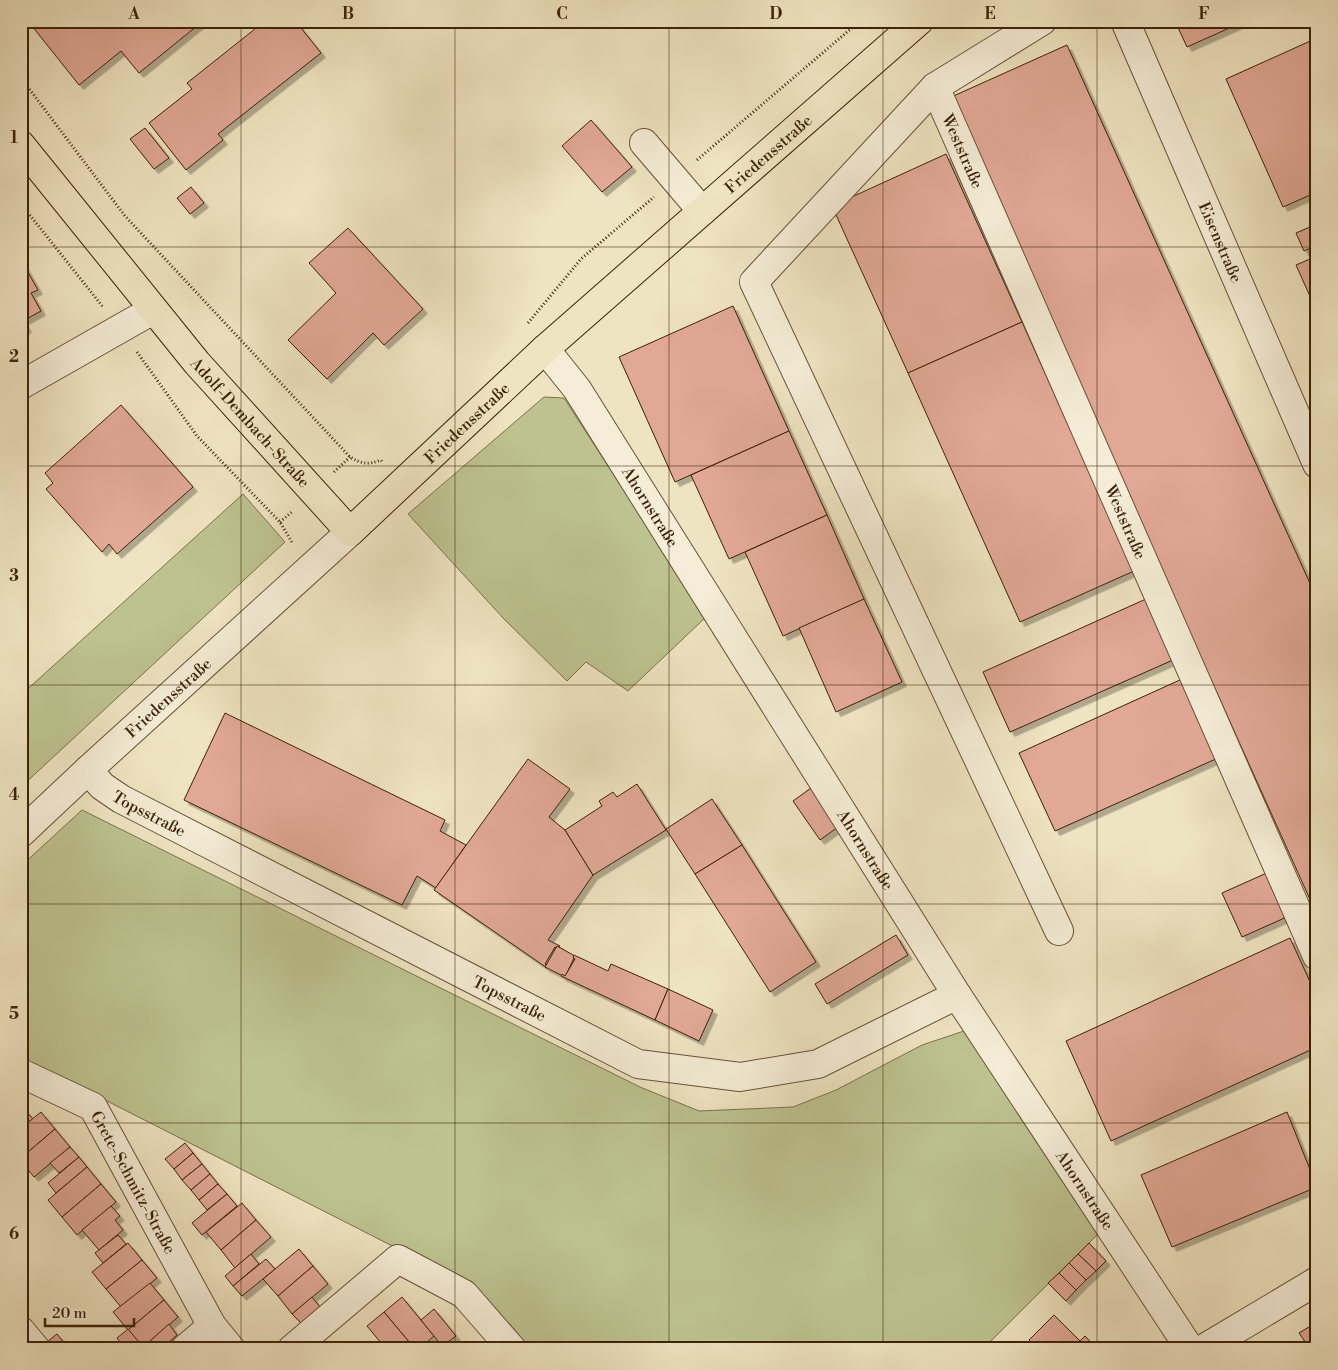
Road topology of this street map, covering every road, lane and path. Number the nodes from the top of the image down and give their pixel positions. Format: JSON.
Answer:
{"nodes":[{"id":1,"x":860,"y":21,"type":"edge"},
{"id":2,"x":918,"y":21,"type":"edge"},
{"id":3,"x":1042,"y":21,"type":"edge"},
{"id":4,"x":1125,"y":21,"type":"edge"},
{"id":5,"x":21,"y":78,"type":"edge"},
{"id":6,"x":935,"y":87,"type":"junction"},
{"id":7,"x":644,"y":143,"type":"dead end"},
{"id":8,"x":21,"y":144,"type":"edge"},
{"id":9,"x":675,"y":179,"type":"junction"},
{"id":10,"x":21,"y":204,"type":"edge"},
{"id":11,"x":702,"y":211,"type":"junction"},
{"id":12,"x":153,"y":310,"type":"junction"},
{"id":13,"x":527,"y":324,"type":"dead end"},
{"id":14,"x":120,"y":328,"type":"junction"},
{"id":15,"x":545,"y":349,"type":"junction"},
{"id":16,"x":21,"y":385,"type":"edge"},
{"id":17,"x":384,"y":463,"type":"dead end"},
{"id":18,"x":1317,"y":464,"type":"edge"},
{"id":19,"x":350,"y":532,"type":"junction"},
{"id":20,"x":294,"y":545,"type":"dead end"},
{"id":21,"x":88,"y":770,"type":"junction"},
{"id":22,"x":21,"y":833,"type":"edge"},
{"id":23,"x":1059,"y":931,"type":"dead end"},
{"id":24,"x":1317,"y":956,"type":"edge"},
{"id":25,"x":957,"y":995,"type":"junction"},
{"id":26,"x":21,"y":1073,"type":"edge"},
{"id":27,"x":1317,"y":1281,"type":"edge"},
{"id":28,"x":212,"y":1326,"type":"junction"},
{"id":29,"x":21,"y":1331,"type":"edge"},
{"id":30,"x":36,"y":1349,"type":"edge"},
{"id":31,"x":185,"y":1349,"type":"edge"},
{"id":32,"x":231,"y":1349,"type":"edge"},
{"id":33,"x":292,"y":1349,"type":"edge"},
{"id":34,"x":512,"y":1349,"type":"edge"},
{"id":35,"x":1190,"y":1349,"type":"edge"},
{"id":36,"x":1203,"y":1349,"type":"edge"}],
"edges":[{"from":1,"to":9,"type":"path"},
{"from":2,"to":11,"type":"main road","name":"Friedensstraße"},
{"from":3,"to":6,"type":"street"},
{"from":4,"to":18,"type":"street","name":"Eisenstraße"},
{"from":5,"to":17,"type":"path"},
{"from":6,"to":23,"type":"street"},
{"from":6,"to":24,"type":"street","name":"Weststraße"},
{"from":7,"to":9,"type":"street"},
{"from":8,"to":12,"type":"main road","name":"Adolf-Dembach-Straße"},
{"from":9,"to":11,"type":"street"},
{"from":9,"to":13,"type":"path"},
{"from":10,"to":14,"type":"path"},
{"from":11,"to":15,"type":"main road","name":"Friedensstraße"},
{"from":12,"to":14,"type":"street"},
{"from":12,"to":19,"type":"main road","name":"Adolf-Dembach-Straße"},
{"from":14,"to":16,"type":"street"},
{"from":14,"to":20,"type":"path"},
{"from":15,"to":19,"type":"main road","name":"Friedensstraße"},
{"from":15,"to":25,"type":"street","name":"Ahornstraße"},
{"from":19,"to":21,"type":"street","name":"Friedensstraße"},
{"from":21,"to":22,"type":"street","name":"Friedensstraße"},
{"from":21,"to":25,"type":"street","name":"Topsstraße"},
{"from":25,"to":35,"type":"street","name":"Ahornstraße"},
{"from":26,"to":28,"type":"street","name":"Grete-Schmitz-Straße"},
{"from":27,"to":36,"type":"street"},
{"from":28,"to":31,"type":"street"},
{"from":28,"to":32,"type":"street","name":"Grete-Schmitz-Straße"},
{"from":29,"to":30,"type":"street"},
{"from":33,"to":34,"type":"street"}]}
